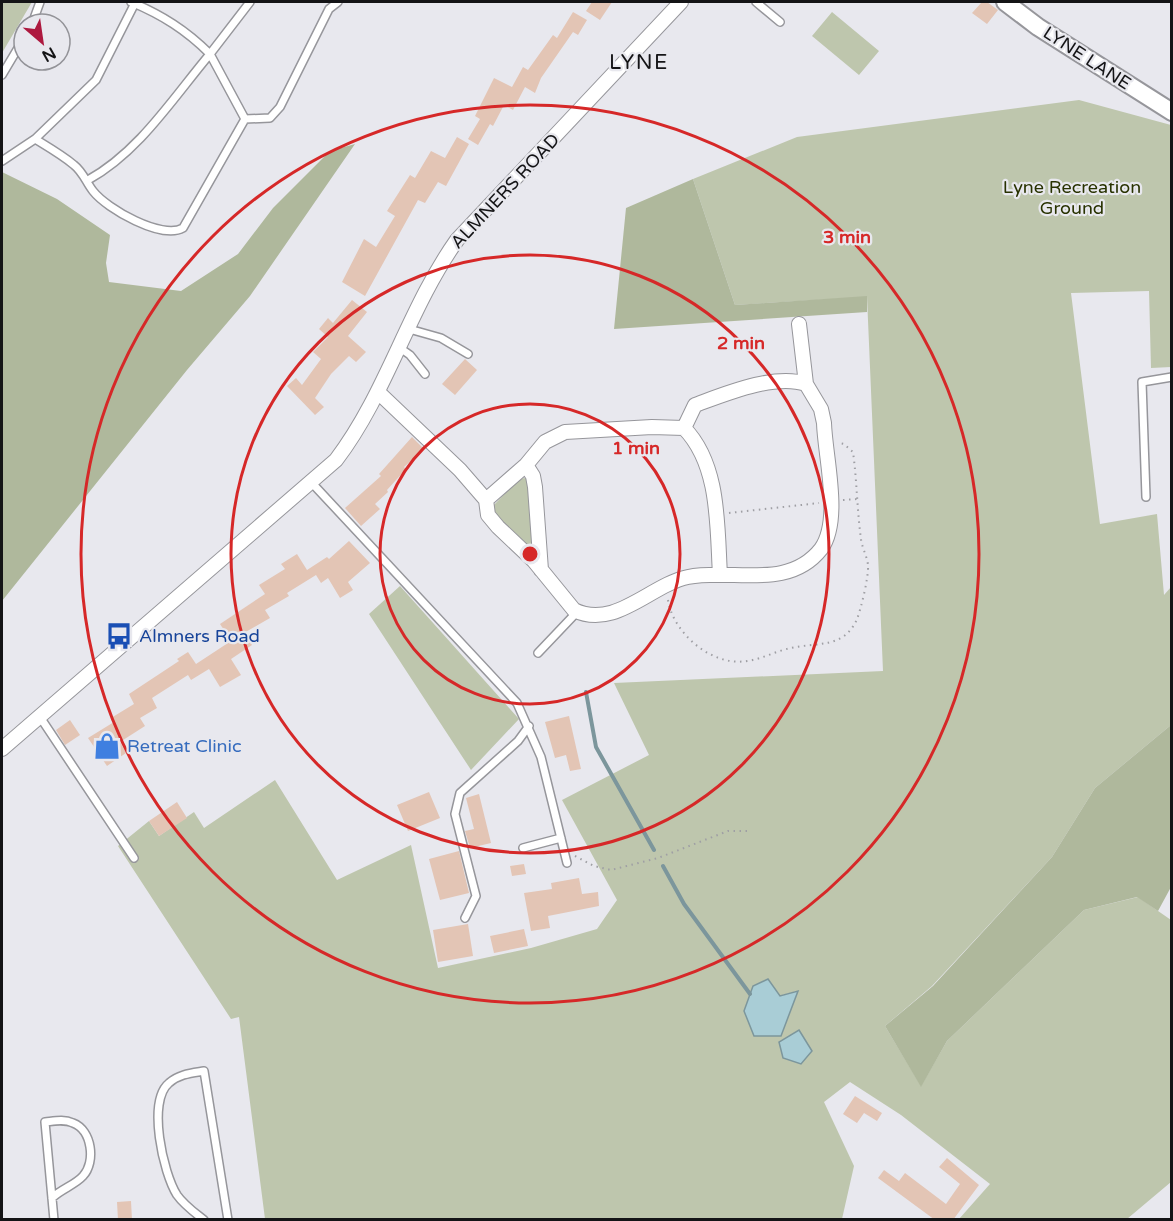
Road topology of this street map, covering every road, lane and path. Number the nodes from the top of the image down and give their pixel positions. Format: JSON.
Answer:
{"nodes":[{"id":1,"x":133,"y":2,"type":"edge"},
{"id":2,"x":250,"y":2,"type":"edge"},
{"id":3,"x":338,"y":2,"type":"edge"},
{"id":4,"x":681,"y":2,"type":"edge"},
{"id":5,"x":756,"y":2,"type":"edge"},
{"id":6,"x":1005,"y":2,"type":"edge"},
{"id":7,"x":780,"y":21,"type":"dead end"},
{"id":8,"x":210,"y":54,"type":"junction"},
{"id":9,"x":12,"y":58,"type":"edge"},
{"id":10,"x":2,"y":75,"type":"edge"},
{"id":11,"x":1170,"y":109,"type":"edge"},
{"id":12,"x":245,"y":119,"type":"junction"},
{"id":13,"x":35,"y":139,"type":"junction"},
{"id":14,"x":2,"y":161,"type":"edge"},
{"id":15,"x":88,"y":180,"type":"junction"},
{"id":16,"x":799,"y":324,"type":"dead end"},
{"id":17,"x":409,"y":329,"type":"junction"},
{"id":18,"x":400,"y":348,"type":"junction"},
{"id":19,"x":468,"y":354,"type":"dead end"},
{"id":20,"x":425,"y":374,"type":"dead end"},
{"id":21,"x":1172,"y":377,"type":"edge"},
{"id":22,"x":806,"y":384,"type":"junction"},
{"id":23,"x":378,"y":392,"type":"junction"},
{"id":24,"x":684,"y":428,"type":"junction"},
{"id":25,"x":825,"y":443,"type":"junction"},
{"id":26,"x":526,"y":465,"type":"junction"},
{"id":27,"x":311,"y":482,"type":"junction"},
{"id":28,"x":1146,"y":496,"type":"dead end"},
{"id":29,"x":486,"y":500,"type":"junction"},
{"id":30,"x":830,"y":502,"type":"junction"},
{"id":31,"x":715,"y":514,"type":"junction"},
{"id":32,"x":541,"y":570,"type":"junction"},
{"id":33,"x":720,"y":575,"type":"junction"},
{"id":34,"x":662,"y":586,"type":"junction"},
{"id":35,"x":577,"y":612,"type":"junction"},
{"id":36,"x":538,"y":653,"type":"dead end"},
{"id":37,"x":40,"y":717,"type":"junction"},
{"id":38,"x":529,"y":726,"type":"junction"},
{"id":39,"x":2,"y":749,"type":"edge"},
{"id":40,"x":750,"y":831,"type":"dead end"},
{"id":41,"x":561,"y":838,"type":"junction"},
{"id":42,"x":523,"y":849,"type":"dead end"},
{"id":43,"x":564,"y":850,"type":"junction"},
{"id":44,"x":134,"y":858,"type":"dead end"},
{"id":45,"x":567,"y":863,"type":"dead end"},
{"id":46,"x":465,"y":918,"type":"dead end"},
{"id":47,"x":52,"y":1198,"type":"junction"},
{"id":48,"x":54,"y":1220,"type":"edge"},
{"id":49,"x":204,"y":1220,"type":"edge"},
{"id":50,"x":228,"y":1220,"type":"edge"}],
"edges":[{"from":1,"to":8,"type":"lane"},
{"from":1,"to":13,"type":"lane"},
{"from":2,"to":8,"type":"lane"},
{"from":3,"to":12,"type":"lane"},
{"from":4,"to":17,"type":"street","name":"ALMNERS ROAD"},
{"from":5,"to":7,"type":"lane"},
{"from":6,"to":11,"type":"street","name":"LYNE LANE"},
{"from":8,"to":12,"type":"lane"},
{"from":8,"to":15,"type":"lane"},
{"from":9,"to":10,"type":"lane"},
{"from":12,"to":15,"type":"lane"},
{"from":13,"to":14,"type":"lane"},
{"from":13,"to":15,"type":"lane"},
{"from":16,"to":22,"type":"street"},
{"from":17,"to":18,"type":"street","name":"ALMNERS ROAD"},
{"from":17,"to":19,"type":"lane"},
{"from":18,"to":20,"type":"lane"},
{"from":18,"to":23,"type":"street","name":"ALMNERS ROAD"},
{"from":21,"to":28,"type":"lane"},
{"from":22,"to":24,"type":"street"},
{"from":22,"to":25,"type":"street"},
{"from":23,"to":27,"type":"street","name":"ALMNERS ROAD"},
{"from":23,"to":29,"type":"street"},
{"from":24,"to":26,"type":"street"},
{"from":24,"to":31,"type":"street"},
{"from":25,"to":30,"type":"street"},
{"from":25,"to":34,"type":"path"},
{"from":26,"to":29,"type":"street"},
{"from":26,"to":32,"type":"street"},
{"from":27,"to":37,"type":"street","name":"ALMNERS ROAD"},
{"from":27,"to":38,"type":"lane"},
{"from":29,"to":32,"type":"street"},
{"from":30,"to":31,"type":"path"},
{"from":30,"to":33,"type":"street"},
{"from":31,"to":33,"type":"street"},
{"from":32,"to":35,"type":"street"},
{"from":33,"to":34,"type":"street"},
{"from":34,"to":35,"type":"street"},
{"from":35,"to":36,"type":"lane"},
{"from":37,"to":39,"type":"street","name":"ALMNERS ROAD"},
{"from":37,"to":44,"type":"lane"},
{"from":38,"to":41,"type":"lane"},
{"from":38,"to":46,"type":"lane"},
{"from":40,"to":43,"type":"path"},
{"from":41,"to":42,"type":"lane"},
{"from":41,"to":43,"type":"lane"},
{"from":43,"to":45,"type":"lane"},
{"from":47,"to":47,"type":"lane"},
{"from":47,"to":48,"type":"lane"},
{"from":49,"to":50,"type":"lane"}]}
